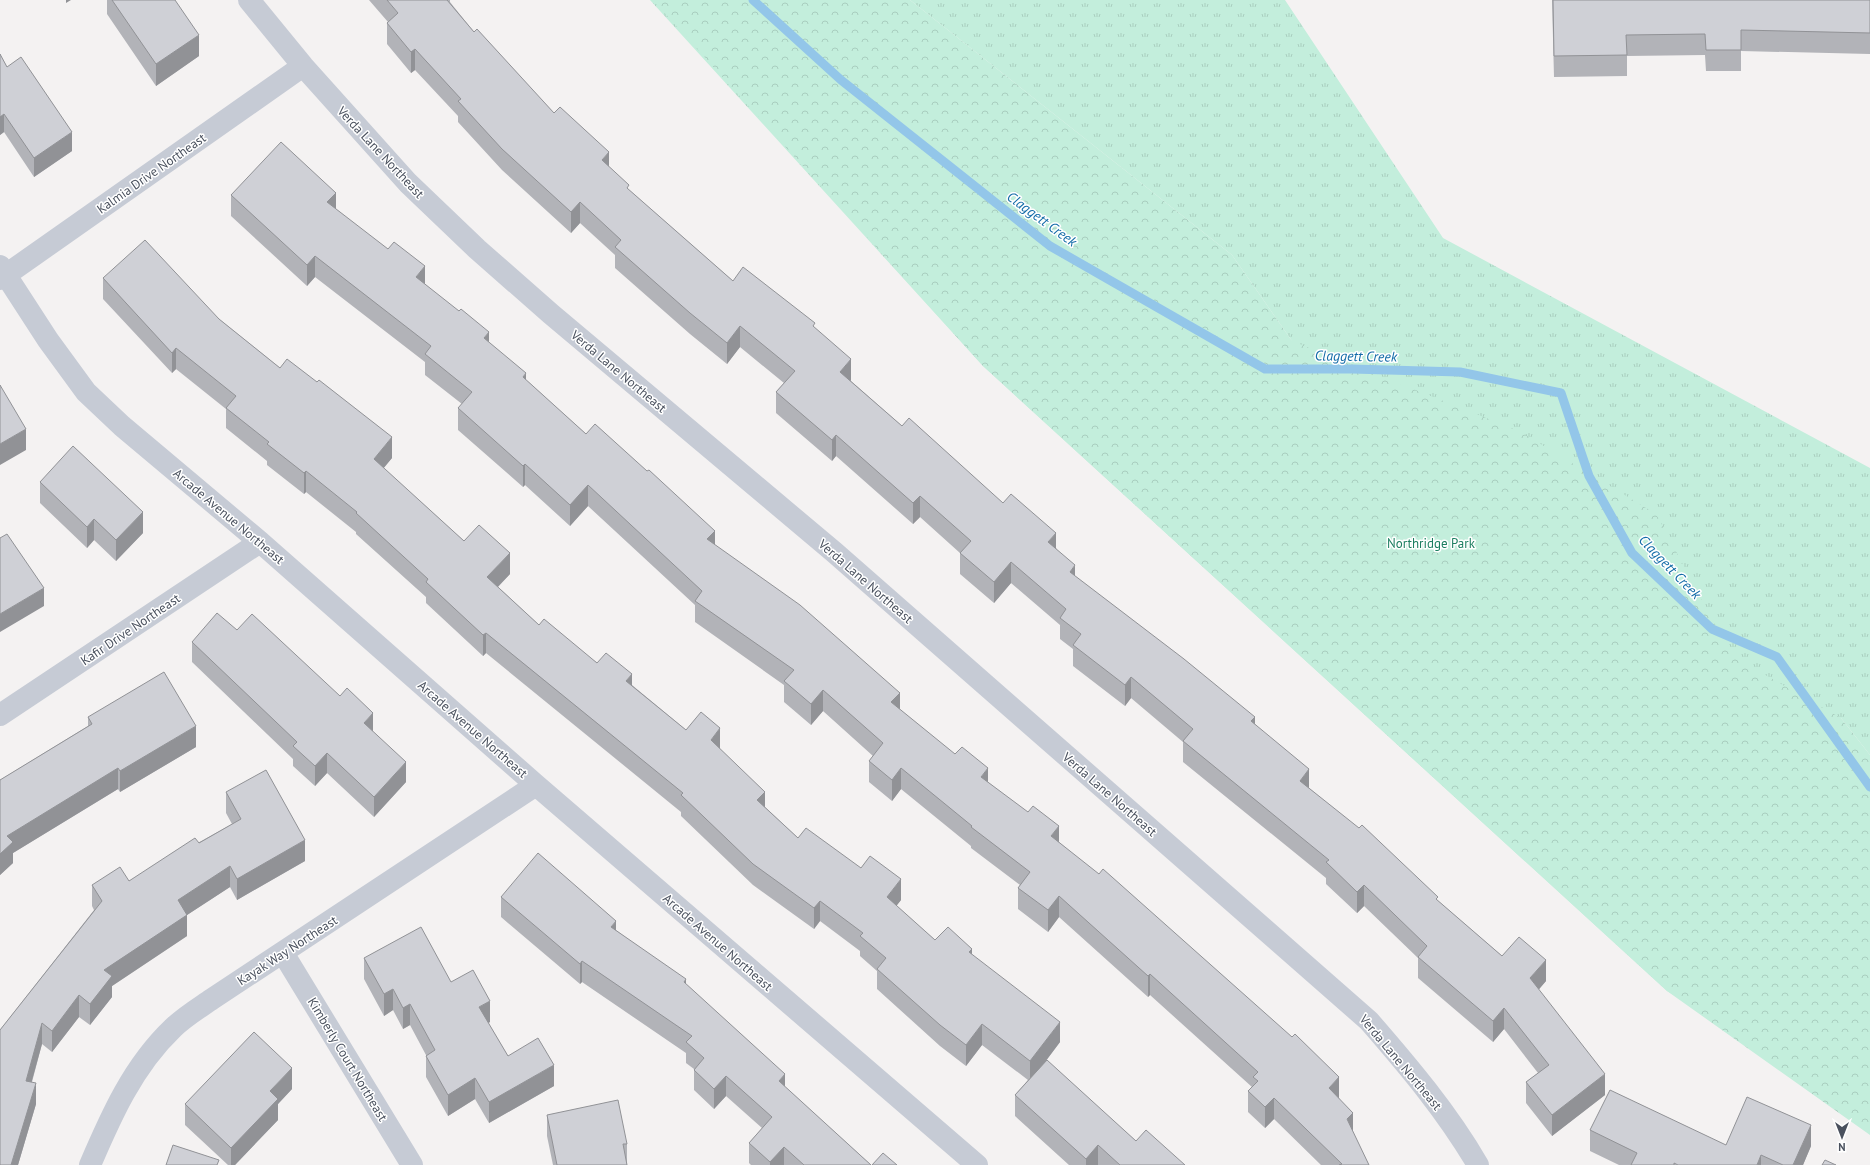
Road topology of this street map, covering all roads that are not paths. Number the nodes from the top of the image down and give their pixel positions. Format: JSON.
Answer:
{"nodes":[{"id":1,"x":250,"y":0,"type":"edge"},
{"id":2,"x":302,"y":66,"type":"junction"},
{"id":3,"x":2,"y":274,"type":"edge"},
{"id":4,"x":260,"y":542,"type":"junction"},
{"id":5,"x":0,"y":715,"type":"edge"},
{"id":6,"x":536,"y":785,"type":"junction"},
{"id":7,"x":283,"y":953,"type":"junction"},
{"id":8,"x":90,"y":1165,"type":"edge"},
{"id":9,"x":412,"y":1165,"type":"edge"},
{"id":10,"x":977,"y":1165,"type":"edge"},
{"id":11,"x":1478,"y":1165,"type":"edge"}],
"edges":[{"from":1,"to":2,"type":"street","name":"Verda Lane Northeast"},
{"from":2,"to":3,"type":"street","name":"Kalmia Drive Northeast"},
{"from":2,"to":11,"type":"street","name":"Verda Lane Northeast"},
{"from":3,"to":4,"type":"street","name":"Arcade Avenue Northeast"},
{"from":4,"to":5,"type":"street","name":"Kafir Drive Northeast"},
{"from":4,"to":6,"type":"street","name":"Arcade Avenue Northeast"},
{"from":6,"to":7,"type":"street","name":"Kayak Way Northeast"},
{"from":6,"to":10,"type":"street","name":"Arcade Avenue Northeast"},
{"from":7,"to":8,"type":"street","name":"Kayak Way Northeast"},
{"from":7,"to":9,"type":"street","name":"Kimberly Court Northeast"}]}
